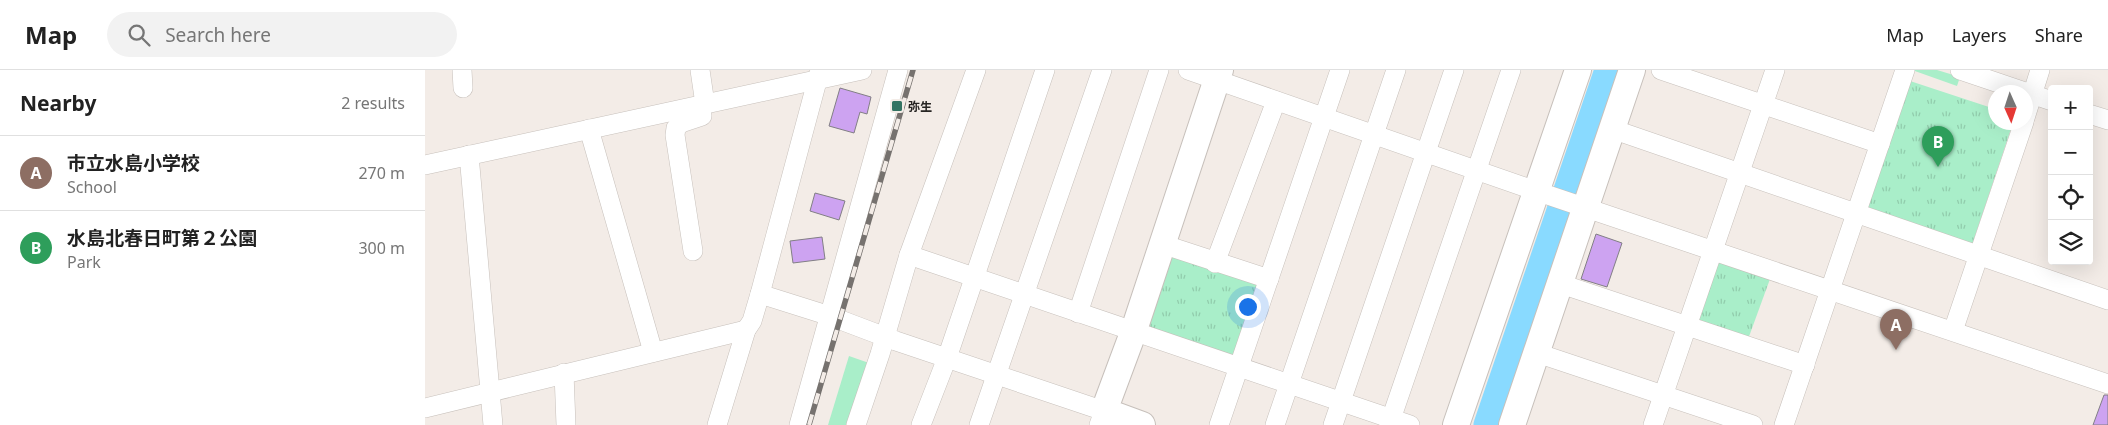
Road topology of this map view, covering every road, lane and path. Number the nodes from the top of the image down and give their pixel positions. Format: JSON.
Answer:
{"nodes":[{"id":1,"x":700,"y":70,"type":"edge"},
{"id":2,"x":862,"y":70,"type":"edge"},
{"id":3,"x":898,"y":70,"type":"edge"},
{"id":4,"x":976,"y":70,"type":"edge"},
{"id":5,"x":1045,"y":70,"type":"edge"},
{"id":6,"x":1102,"y":70,"type":"edge"},
{"id":7,"x":1159,"y":70,"type":"edge"},
{"id":8,"x":1188,"y":70,"type":"edge"},
{"id":9,"x":1340,"y":70,"type":"edge"},
{"id":10,"x":1397,"y":70,"type":"edge"},
{"id":11,"x":1454,"y":70,"type":"edge"},
{"id":12,"x":1511,"y":70,"type":"edge"},
{"id":13,"x":1578,"y":70,"type":"edge"},
{"id":14,"x":1632,"y":70,"type":"edge"},
{"id":15,"x":1661,"y":70,"type":"edge"},
{"id":16,"x":1775,"y":70,"type":"edge"},
{"id":17,"x":1905,"y":70,"type":"edge"},
{"id":18,"x":1959,"y":70,"type":"edge"},
{"id":19,"x":2040,"y":70,"type":"edge"},
{"id":20,"x":819,"y":75,"type":"edge"},
{"id":21,"x":1219,"y":75,"type":"edge"},
{"id":22,"x":2004,"y":85,"type":"edge"},
{"id":23,"x":2033,"y":89,"type":"edge"},
{"id":24,"x":2033,"y":95,"type":"edge"},
{"id":25,"x":2048,"y":100,"type":"edge"},
{"id":26,"x":1276,"y":101,"type":"junction"},
{"id":27,"x":703,"y":104,"type":"junction"},
{"id":28,"x":1764,"y":104,"type":"junction"},
{"id":29,"x":2093,"y":115,"type":"edge"},
{"id":30,"x":1324,"y":117,"type":"junction"},
{"id":31,"x":2108,"y":120,"type":"edge"},
{"id":32,"x":589,"y":129,"type":"junction"},
{"id":33,"x":1612,"y":129,"type":"junction"},
{"id":34,"x":2021,"y":130,"type":"edge"},
{"id":35,"x":1375,"y":135,"type":"junction"},
{"id":36,"x":1880,"y":144,"type":"junction"},
{"id":37,"x":1425,"y":152,"type":"junction"},
{"id":38,"x":469,"y":155,"type":"junction"},
{"id":39,"x":425,"y":165,"type":"edge"},
{"id":40,"x":1476,"y":170,"type":"junction"},
{"id":41,"x":1740,"y":174,"type":"junction"},
{"id":42,"x":1544,"y":194,"type":"junction"},
{"id":43,"x":1578,"y":205,"type":"junction"},
{"id":44,"x":1856,"y":213,"type":"junction"},
{"id":45,"x":1162,"y":244,"type":"junction"},
{"id":46,"x":1713,"y":250,"type":"junction"},
{"id":47,"x":693,"y":251,"type":"dead end"},
{"id":48,"x":1977,"y":254,"type":"junction"},
{"id":49,"x":909,"y":255,"type":"junction"},
{"id":50,"x":1215,"y":263,"type":"junction"},
{"id":51,"x":974,"y":277,"type":"junction"},
{"id":52,"x":1269,"y":279,"type":"junction"},
{"id":53,"x":1561,"y":284,"type":"junction"},
{"id":54,"x":1831,"y":290,"type":"junction"},
{"id":55,"x":760,"y":294,"type":"junction"},
{"id":56,"x":1025,"y":296,"type":"junction"},
{"id":57,"x":2108,"y":300,"type":"edge"},
{"id":58,"x":1078,"y":313,"type":"junction"},
{"id":59,"x":830,"y":316,"type":"junction"},
{"id":60,"x":1688,"y":326,"type":"junction"},
{"id":61,"x":746,"y":330,"type":"junction"},
{"id":62,"x":1953,"y":331,"type":"junction"},
{"id":63,"x":1133,"y":332,"type":"junction"},
{"id":64,"x":884,"y":337,"type":"junction"},
{"id":65,"x":653,"y":352,"type":"junction"},
{"id":66,"x":1537,"y":353,"type":"junction"},
{"id":67,"x":947,"y":358,"type":"junction"},
{"id":68,"x":1805,"y":365,"type":"junction"},
{"id":69,"x":1239,"y":368,"type":"junction"},
{"id":70,"x":564,"y":373,"type":"junction"},
{"id":71,"x":998,"y":375,"type":"junction"},
{"id":72,"x":2108,"y":384,"type":"edge"},
{"id":73,"x":1290,"y":385,"type":"junction"},
{"id":74,"x":490,"y":392,"type":"junction"},
{"id":75,"x":1663,"y":395,"type":"junction"},
{"id":76,"x":1341,"y":402,"type":"junction"},
{"id":77,"x":425,"y":408,"type":"edge"},
{"id":78,"x":1101,"y":418,"type":"edge"},
{"id":79,"x":1390,"y":422,"type":"edge"},
{"id":80,"x":1518,"y":423,"type":"edge"},
{"id":81,"x":862,"y":424,"type":"edge"},
{"id":82,"x":493,"y":425,"type":"edge"},
{"id":83,"x":566,"y":425,"type":"edge"},
{"id":84,"x":717,"y":425,"type":"edge"},
{"id":85,"x":799,"y":425,"type":"edge"},
{"id":86,"x":921,"y":425,"type":"edge"},
{"id":87,"x":979,"y":425,"type":"edge"},
{"id":88,"x":1142,"y":425,"type":"edge"},
{"id":89,"x":1219,"y":425,"type":"edge"},
{"id":90,"x":1275,"y":425,"type":"edge"},
{"id":91,"x":1333,"y":425,"type":"edge"},
{"id":92,"x":1410,"y":425,"type":"edge"},
{"id":93,"x":1456,"y":425,"type":"edge"},
{"id":94,"x":1653,"y":425,"type":"edge"},
{"id":95,"x":1753,"y":425,"type":"edge"},
{"id":96,"x":1784,"y":425,"type":"edge"}],
"edges":[{"from":1,"to":27,"type":"street"},
{"from":2,"to":20,"type":"street"},
{"from":3,"to":59,"type":"street"},
{"from":4,"to":49,"type":"street"},
{"from":5,"to":51,"type":"street"},
{"from":6,"to":56,"type":"street"},
{"from":7,"to":58,"type":"street"},
{"from":8,"to":21,"type":"street"},
{"from":9,"to":30,"type":"street"},
{"from":10,"to":35,"type":"street"},
{"from":11,"to":37,"type":"street"},
{"from":12,"to":40,"type":"street"},
{"from":13,"to":42,"type":"street"},
{"from":14,"to":33,"type":"street"},
{"from":15,"to":28,"type":"street"},
{"from":16,"to":28,"type":"street"},
{"from":17,"to":36,"type":"street"},
{"from":18,"to":22,"type":"street"},
{"from":19,"to":23,"type":"street"},
{"from":20,"to":27,"type":"street"},
{"from":20,"to":55,"type":"street"},
{"from":21,"to":26,"type":"street"},
{"from":21,"to":45,"type":"street"},
{"from":24,"to":25,"type":"street"},
{"from":26,"to":30,"type":"street"},
{"from":26,"to":50,"type":"street"},
{"from":27,"to":32,"type":"street"},
{"from":27,"to":47,"type":"street"},
{"from":28,"to":36,"type":"street"},
{"from":28,"to":41,"type":"street"},
{"from":29,"to":31,"type":"street"},
{"from":30,"to":35,"type":"street"},
{"from":30,"to":52,"type":"street"},
{"from":32,"to":38,"type":"street"},
{"from":32,"to":65,"type":"street"},
{"from":33,"to":41,"type":"street"},
{"from":33,"to":43,"type":"street"},
{"from":34,"to":48,"type":"street"},
{"from":35,"to":37,"type":"street"},
{"from":35,"to":73,"type":"street"},
{"from":36,"to":44,"type":"street"},
{"from":37,"to":40,"type":"street"},
{"from":37,"to":76,"type":"street"},
{"from":38,"to":39,"type":"street"},
{"from":38,"to":74,"type":"street"},
{"from":40,"to":42,"type":"street"},
{"from":40,"to":79,"type":"street"},
{"from":41,"to":44,"type":"street"},
{"from":41,"to":46,"type":"street"},
{"from":42,"to":43,"type":"street"},
{"from":42,"to":93,"type":"street"},
{"from":43,"to":46,"type":"street"},
{"from":43,"to":53,"type":"street"},
{"from":44,"to":48,"type":"street"},
{"from":44,"to":54,"type":"street"},
{"from":45,"to":50,"type":"street"},
{"from":45,"to":63,"type":"street"},
{"from":46,"to":54,"type":"street"},
{"from":46,"to":60,"type":"street"},
{"from":48,"to":57,"type":"street"},
{"from":48,"to":62,"type":"street"},
{"from":49,"to":51,"type":"street"},
{"from":49,"to":64,"type":"street"},
{"from":50,"to":52,"type":"street"},
{"from":51,"to":56,"type":"street"},
{"from":51,"to":67,"type":"street"},
{"from":52,"to":69,"type":"street"},
{"from":53,"to":60,"type":"street"},
{"from":53,"to":66,"type":"street"},
{"from":54,"to":62,"type":"street"},
{"from":54,"to":68,"type":"street"},
{"from":55,"to":59,"type":"street"},
{"from":55,"to":61,"type":"street"},
{"from":56,"to":58,"type":"street"},
{"from":56,"to":71,"type":"street"},
{"from":58,"to":63,"type":"street"},
{"from":59,"to":64,"type":"street"},
{"from":59,"to":85,"type":"street"},
{"from":60,"to":68,"type":"street"},
{"from":60,"to":75,"type":"street"},
{"from":61,"to":65,"type":"street"},
{"from":61,"to":84,"type":"street"},
{"from":62,"to":72,"type":"street"},
{"from":63,"to":69,"type":"street"},
{"from":63,"to":78,"type":"street"},
{"from":64,"to":67,"type":"street"},
{"from":64,"to":81,"type":"street"},
{"from":65,"to":70,"type":"street"},
{"from":66,"to":75,"type":"street"},
{"from":66,"to":80,"type":"street"},
{"from":67,"to":71,"type":"street"},
{"from":67,"to":86,"type":"street"},
{"from":68,"to":96,"type":"street"},
{"from":69,"to":73,"type":"street"},
{"from":69,"to":89,"type":"street"},
{"from":70,"to":74,"type":"street"},
{"from":70,"to":83,"type":"street"},
{"from":71,"to":78,"type":"street"},
{"from":71,"to":87,"type":"street"},
{"from":73,"to":76,"type":"street"},
{"from":73,"to":90,"type":"street"},
{"from":74,"to":77,"type":"street"},
{"from":74,"to":82,"type":"street"},
{"from":75,"to":94,"type":"street"},
{"from":75,"to":95,"type":"street"},
{"from":76,"to":79,"type":"street"},
{"from":76,"to":91,"type":"street"},
{"from":78,"to":88,"type":"street"},
{"from":79,"to":92,"type":"street"}]}
